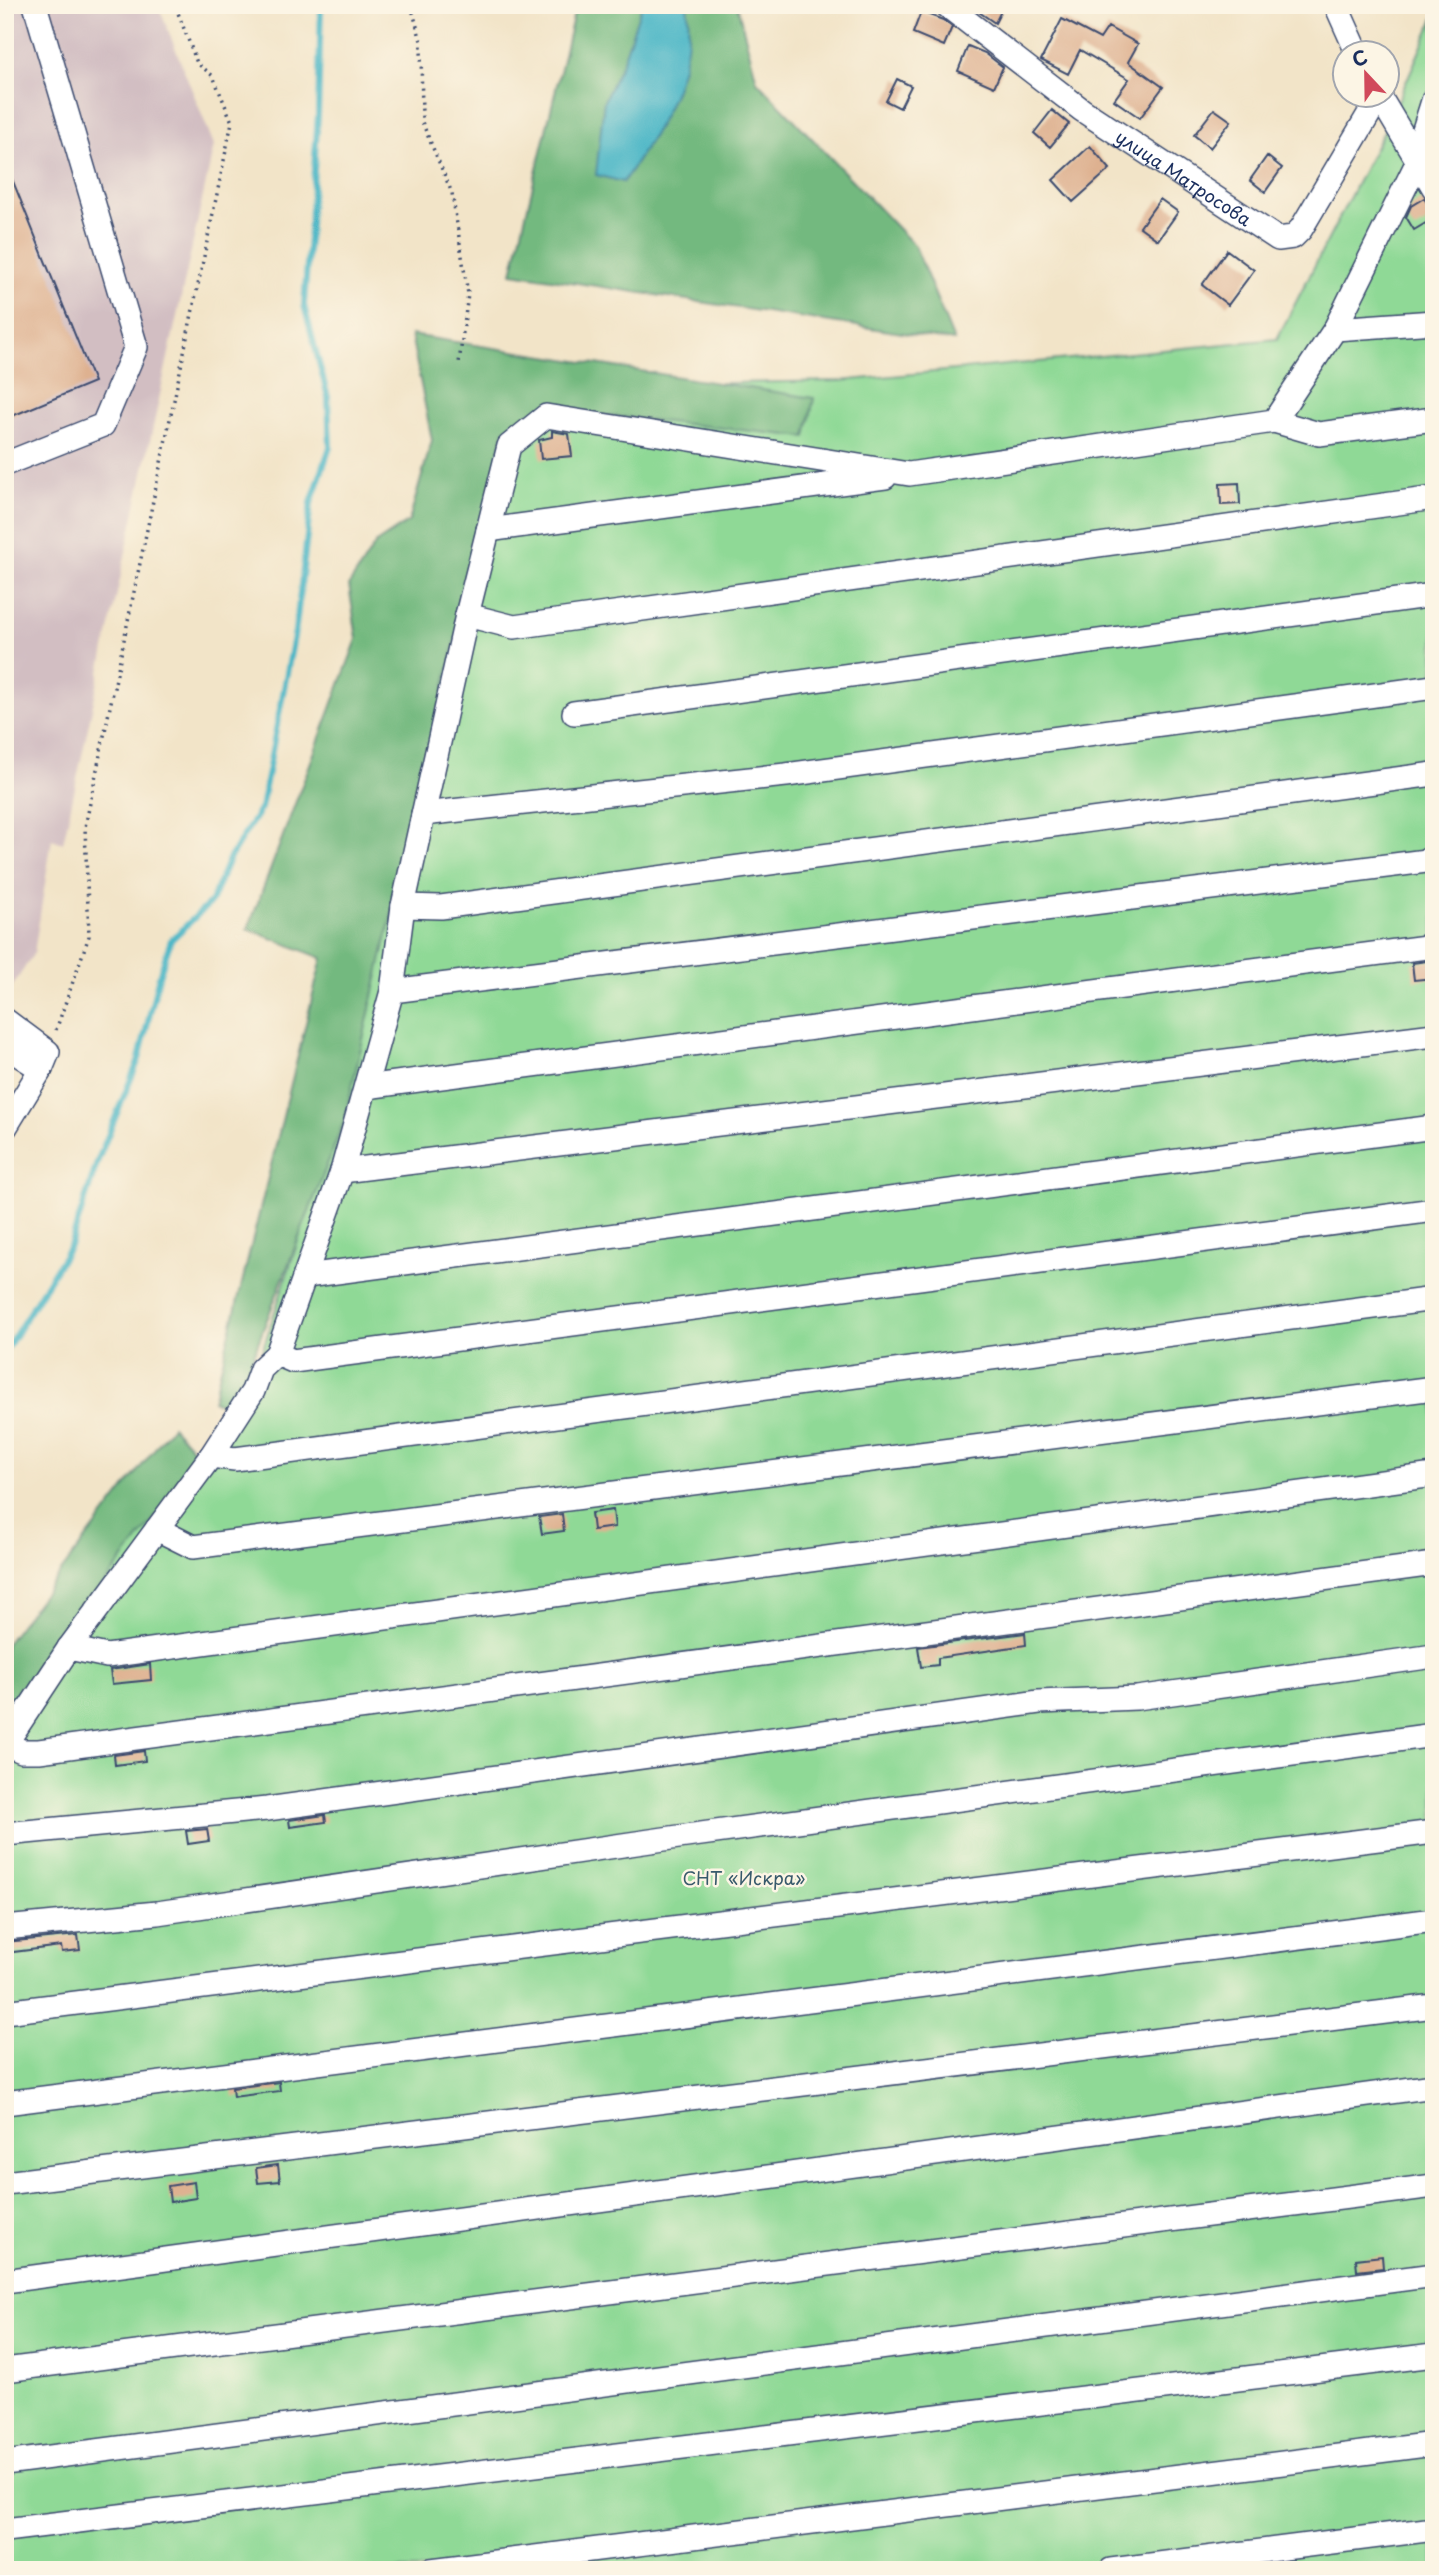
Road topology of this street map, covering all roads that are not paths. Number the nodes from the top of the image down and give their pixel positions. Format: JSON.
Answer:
{"nodes":[{"id":1,"x":35,"y":5,"type":"edge"},
{"id":2,"x":946,"y":5,"type":"edge"},
{"id":3,"x":1336,"y":5,"type":"edge"},
{"id":4,"x":1351,"y":38,"type":"edge"},
{"id":5,"x":1434,"y":98,"type":"edge"},
{"id":6,"x":1371,"y":108,"type":"edge"},
{"id":7,"x":1387,"y":108,"type":"edge"},
{"id":8,"x":1423,"y":153,"type":"edge"},
{"id":9,"x":1434,"y":188,"type":"edge"},
{"id":10,"x":1434,"y":321,"type":"edge"},
{"id":11,"x":1335,"y":329,"type":"junction"},
{"id":12,"x":1434,"y":419,"type":"edge"},
{"id":13,"x":1274,"y":421,"type":"junction"},
{"id":14,"x":5,"y":464,"type":"edge"},
{"id":15,"x":909,"y":474,"type":"junction"},
{"id":16,"x":1434,"y":498,"type":"edge"},
{"id":17,"x":488,"y":530,"type":"junction"},
{"id":18,"x":1434,"y":595,"type":"edge"},
{"id":19,"x":467,"y":615,"type":"junction"},
{"id":20,"x":1434,"y":687,"type":"edge"},
{"id":21,"x":574,"y":713,"type":"dead end"},
{"id":22,"x":1434,"y":774,"type":"edge"},
{"id":23,"x":424,"y":814,"type":"junction"},
{"id":24,"x":1434,"y":860,"type":"edge"},
{"id":25,"x":403,"y":906,"type":"junction"},
{"id":26,"x":1434,"y":946,"type":"edge"},
{"id":27,"x":392,"y":991,"type":"junction"},
{"id":28,"x":5,"y":1020,"type":"edge"},
{"id":29,"x":1434,"y":1035,"type":"edge"},
{"id":30,"x":5,"y":1046,"type":"edge"},
{"id":31,"x":45,"y":1060,"type":"junction"},
{"id":32,"x":366,"y":1087,"type":"junction"},
{"id":33,"x":1434,"y":1127,"type":"edge"},
{"id":34,"x":5,"y":1128,"type":"edge"},
{"id":35,"x":342,"y":1171,"type":"junction"},
{"id":36,"x":1434,"y":1210,"type":"edge"},
{"id":37,"x":306,"y":1276,"type":"junction"},
{"id":38,"x":1434,"y":1299,"type":"edge"},
{"id":39,"x":277,"y":1354,"type":"junction"},
{"id":40,"x":1434,"y":1388,"type":"edge"},
{"id":41,"x":211,"y":1456,"type":"junction"},
{"id":42,"x":1434,"y":1475,"type":"edge"},
{"id":43,"x":157,"y":1529,"type":"junction"},
{"id":44,"x":1434,"y":1564,"type":"edge"},
{"id":45,"x":69,"y":1648,"type":"junction"},
{"id":46,"x":1434,"y":1656,"type":"edge"},
{"id":47,"x":1434,"y":1735,"type":"edge"},
{"id":48,"x":5,"y":1744,"type":"edge"},
{"id":49,"x":1434,"y":1832,"type":"edge"},
{"id":50,"x":5,"y":1834,"type":"edge"},
{"id":51,"x":1434,"y":1920,"type":"edge"},
{"id":52,"x":5,"y":1928,"type":"edge"},
{"id":53,"x":1434,"y":2006,"type":"edge"},
{"id":54,"x":5,"y":2012,"type":"edge"},
{"id":55,"x":1434,"y":2086,"type":"edge"},
{"id":56,"x":5,"y":2104,"type":"edge"},
{"id":57,"x":5,"y":2183,"type":"edge"},
{"id":58,"x":1434,"y":2186,"type":"edge"},
{"id":59,"x":1434,"y":2275,"type":"edge"},
{"id":60,"x":5,"y":2281,"type":"edge"},
{"id":61,"x":1434,"y":2355,"type":"edge"},
{"id":62,"x":5,"y":2370,"type":"edge"},
{"id":63,"x":1434,"y":2444,"type":"edge"},
{"id":64,"x":5,"y":2463,"type":"edge"},
{"id":65,"x":1434,"y":2529,"type":"edge"},
{"id":66,"x":5,"y":2530,"type":"edge"},
{"id":67,"x":431,"y":2570,"type":"edge"},
{"id":68,"x":1111,"y":2570,"type":"edge"}],
"edges":[{"from":1,"to":14,"type":"street"},
{"from":2,"to":6,"type":"street","name":"улица Матросова"},
{"from":3,"to":4,"type":"street"},
{"from":5,"to":8,"type":"street"},
{"from":7,"to":8,"type":"street"},
{"from":8,"to":9,"type":"street"},
{"from":8,"to":11,"type":"street"},
{"from":10,"to":11,"type":"street"},
{"from":11,"to":13,"type":"street"},
{"from":12,"to":13,"type":"street"},
{"from":13,"to":15,"type":"street"},
{"from":15,"to":17,"type":"street"},
{"from":15,"to":17,"type":"street"},
{"from":16,"to":19,"type":"street"},
{"from":17,"to":19,"type":"street"},
{"from":18,"to":21,"type":"street"},
{"from":19,"to":23,"type":"street"},
{"from":20,"to":23,"type":"street"},
{"from":22,"to":25,"type":"street"},
{"from":23,"to":25,"type":"street"},
{"from":24,"to":27,"type":"street"},
{"from":25,"to":27,"type":"street"},
{"from":26,"to":32,"type":"street"},
{"from":27,"to":32,"type":"street"},
{"from":28,"to":31,"type":"street"},
{"from":29,"to":35,"type":"street"},
{"from":30,"to":31,"type":"street"},
{"from":31,"to":34,"type":"street"},
{"from":32,"to":35,"type":"street"},
{"from":33,"to":37,"type":"street"},
{"from":35,"to":37,"type":"street"},
{"from":36,"to":39,"type":"street"},
{"from":37,"to":39,"type":"street"},
{"from":38,"to":41,"type":"street"},
{"from":39,"to":41,"type":"street"},
{"from":40,"to":43,"type":"street"},
{"from":41,"to":43,"type":"street"},
{"from":42,"to":45,"type":"street"},
{"from":43,"to":45,"type":"street"},
{"from":44,"to":48,"type":"street"},
{"from":45,"to":48,"type":"street"},
{"from":46,"to":50,"type":"street"},
{"from":47,"to":52,"type":"street"},
{"from":49,"to":54,"type":"street"},
{"from":51,"to":56,"type":"street"},
{"from":53,"to":57,"type":"street"},
{"from":55,"to":60,"type":"street"},
{"from":58,"to":62,"type":"street"},
{"from":59,"to":64,"type":"street"},
{"from":61,"to":66,"type":"street"},
{"from":63,"to":67,"type":"street"},
{"from":65,"to":68,"type":"street"}]}
